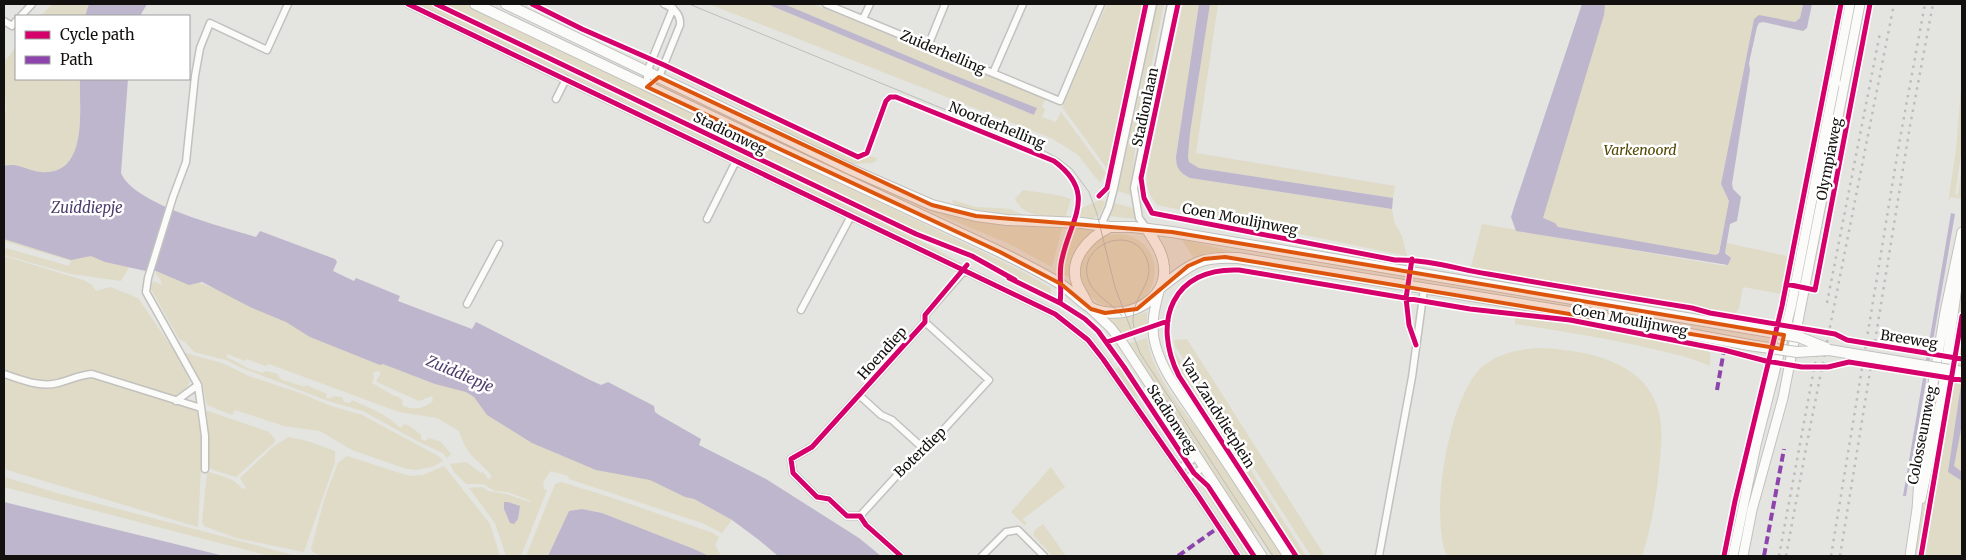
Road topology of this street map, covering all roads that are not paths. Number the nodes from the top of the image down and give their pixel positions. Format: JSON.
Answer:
{"nodes":[{"id":1,"x":32,"y":4,"type":"edge"},
{"id":2,"x":288,"y":4,"type":"edge"},
{"id":3,"x":408,"y":4,"type":"edge"},
{"id":4,"x":476,"y":4,"type":"edge"},
{"id":5,"x":506,"y":4,"type":"edge"},
{"id":6,"x":664,"y":4,"type":"edge"},
{"id":7,"x":826,"y":4,"type":"edge"},
{"id":8,"x":870,"y":4,"type":"edge"},
{"id":9,"x":945,"y":4,"type":"edge"},
{"id":10,"x":1023,"y":4,"type":"edge"},
{"id":11,"x":1101,"y":4,"type":"edge"},
{"id":12,"x":1153,"y":4,"type":"edge"},
{"id":13,"x":1171,"y":4,"type":"edge"},
{"id":14,"x":1850,"y":4,"type":"edge"},
{"id":15,"x":1860,"y":4,"type":"edge"},
{"id":16,"x":673,"y":8,"type":"junction"},
{"id":17,"x":21,"y":15,"type":"edge"},
{"id":18,"x":863,"y":19,"type":"junction"},
{"id":19,"x":4,"y":21,"type":"edge"},
{"id":20,"x":14,"y":23,"type":"edge"},
{"id":21,"x":928,"y":46,"type":"junction"},
{"id":22,"x":647,"y":72,"type":"junction"},
{"id":23,"x":993,"y":73,"type":"junction"},
{"id":24,"x":659,"y":77,"type":"junction"},
{"id":25,"x":566,"y":79,"type":"junction"},
{"id":26,"x":1835,"y":83,"type":"junction"},
{"id":27,"x":647,"y":87,"type":"junction"},
{"id":28,"x":556,"y":99,"type":"dead end"},
{"id":29,"x":736,"y":161,"type":"junction"},
{"id":30,"x":851,"y":216,"type":"junction"},
{"id":31,"x":707,"y":219,"type":"dead end"},
{"id":32,"x":1101,"y":225,"type":"junction"},
{"id":33,"x":1147,"y":229,"type":"junction"},
{"id":34,"x":1962,"y":232,"type":"edge"},
{"id":35,"x":499,"y":244,"type":"dead end"},
{"id":36,"x":1962,"y":247,"type":"edge"},
{"id":37,"x":1802,"y":251,"type":"junction"},
{"id":38,"x":964,"y":271,"type":"junction"},
{"id":39,"x":1160,"y":288,"type":"junction"},
{"id":40,"x":1424,"y":289,"type":"junction"},
{"id":41,"x":467,"y":304,"type":"dead end"},
{"id":42,"x":1091,"y":309,"type":"junction"},
{"id":43,"x":801,"y":310,"type":"dead end"},
{"id":44,"x":925,"y":322,"type":"junction"},
{"id":45,"x":1829,"y":350,"type":"junction"},
{"id":46,"x":1846,"y":352,"type":"joint"},
{"id":47,"x":1962,"y":372,"type":"edge"},
{"id":48,"x":4,"y":374,"type":"edge"},
{"id":49,"x":198,"y":384,"type":"junction"},
{"id":50,"x":859,"y":395,"type":"junction"},
{"id":51,"x":1769,"y":395,"type":"junction"},
{"id":52,"x":1783,"y":398,"type":"junction"},
{"id":53,"x":176,"y":401,"type":"junction"},
{"id":54,"x":201,"y":408,"type":"junction"},
{"id":55,"x":925,"y":450,"type":"junction"},
{"id":56,"x":1197,"y":456,"type":"junction"},
{"id":57,"x":1204,"y":466,"type":"junction"},
{"id":58,"x":1179,"y":468,"type":"junction"},
{"id":59,"x":205,"y":469,"type":"dead end"},
{"id":60,"x":1186,"y":478,"type":"junction"},
{"id":61,"x":1917,"y":509,"type":"junction"},
{"id":62,"x":860,"y":516,"type":"junction"},
{"id":63,"x":1735,"y":541,"type":"junction"},
{"id":64,"x":1746,"y":544,"type":"junction"},
{"id":65,"x":900,"y":556,"type":"edge"},
{"id":66,"x":982,"y":556,"type":"edge"},
{"id":67,"x":1044,"y":556,"type":"edge"},
{"id":68,"x":1238,"y":556,"type":"edge"},
{"id":69,"x":1262,"y":556,"type":"edge"},
{"id":70,"x":1288,"y":556,"type":"edge"},
{"id":71,"x":1379,"y":556,"type":"edge"},
{"id":72,"x":1733,"y":556,"type":"edge"},
{"id":73,"x":1743,"y":556,"type":"edge"},
{"id":74,"x":1910,"y":556,"type":"edge"}],
"edges":[{"from":1,"to":17,"type":"street"},
{"from":2,"to":49,"type":"street"},
{"from":3,"to":25,"type":"street","name":"Stadionweg"},
{"from":4,"to":27,"type":"main road","name":"Stadionweg"},
{"from":5,"to":22,"type":"main road","name":"Stadionweg"},
{"from":6,"to":16,"type":"street"},
{"from":7,"to":18,"type":"street","name":"Zuiderhelling"},
{"from":8,"to":18,"type":"street"},
{"from":9,"to":21,"type":"street"},
{"from":10,"to":23,"type":"street"},
{"from":11,"to":23,"type":"street","name":"Zuiderhelling"},
{"from":12,"to":32,"type":"street","name":"Stadionlaan"},
{"from":13,"to":33,"type":"street","name":"Stadionlaan"},
{"from":14,"to":26,"type":"main road","name":"Olympiaweg"},
{"from":15,"to":26,"type":"main road","name":"Olympiaweg"},
{"from":16,"to":22,"type":"street"},
{"from":16,"to":24,"type":"street"},
{"from":18,"to":21,"type":"street","name":"Zuiderhelling"},
{"from":19,"to":20,"type":"street"},
{"from":21,"to":23,"type":"street","name":"Zuiderhelling"},
{"from":22,"to":24,"type":"main road","name":"Stadionweg"},
{"from":22,"to":27,"type":"street"},
{"from":24,"to":27,"type":"street"},
{"from":24,"to":32,"type":"main road","name":"Stadionweg"},
{"from":25,"to":28,"type":"street"},
{"from":25,"to":29,"type":"street","name":"Stadionweg"},
{"from":26,"to":37,"type":"main road","name":"Olympiaweg"},
{"from":27,"to":42,"type":"main road","name":"Stadionweg"},
{"from":29,"to":30,"type":"street","name":"Stadionweg"},
{"from":29,"to":31,"type":"street","name":"Stadionweg"},
{"from":30,"to":38,"type":"street","name":"Stadionweg"},
{"from":30,"to":43,"type":"street"},
{"from":32,"to":33,"type":"main road","name":"Stadionweg"},
{"from":32,"to":42,"type":"main road","name":"Stadionweg"},
{"from":33,"to":39,"type":"main road","name":"Stadionweg"},
{"from":33,"to":45,"type":"main road","name":"Coen Moulijnweg","bridge":true},
{"from":34,"to":61,"type":"main road","name":"Colosseumweg"},
{"from":35,"to":41,"type":"street"},
{"from":36,"to":61,"type":"main road","name":"Colosseumweg"},
{"from":37,"to":51,"type":"main road","name":"Olympiaweg"},
{"from":37,"to":52,"type":"main road","name":"Olympiaweg"},
{"from":38,"to":44,"type":"street","name":"Hoendiep"},
{"from":38,"to":58,"type":"street","name":"Stadionweg"},
{"from":39,"to":40,"type":"main road","name":"Coen Moulijnweg"},
{"from":39,"to":42,"type":"main road"},
{"from":39,"to":70,"type":"main road","name":"Stadionweg"},
{"from":40,"to":45,"type":"main road","name":"Coen Moulijnweg","bridge":true},
{"from":40,"to":71,"type":"street"},
{"from":42,"to":56,"type":"main road","name":"Stadionweg"},
{"from":44,"to":50,"type":"street","name":"Hoendiep"},
{"from":44,"to":55,"type":"street","name":"Boterdiep"},
{"from":45,"to":46,"type":"main road","name":"Coen Moulijnweg","bridge":true},
{"from":46,"to":47,"type":"main road","name":"Breeweg","bridge":true},
{"from":48,"to":53,"type":"street"},
{"from":49,"to":53,"type":"street"},
{"from":49,"to":54,"type":"street"},
{"from":50,"to":55,"type":"street"},
{"from":50,"to":62,"type":"street","name":"Hoendiep"},
{"from":51,"to":52,"type":"main road"},
{"from":51,"to":63,"type":"main road","name":"Olympiaweg"},
{"from":52,"to":64,"type":"main road","name":"Olympiaweg"},
{"from":53,"to":54,"type":"street"},
{"from":54,"to":59,"type":"street"},
{"from":55,"to":62,"type":"street","name":"Boterdiep"},
{"from":56,"to":57,"type":"main road","name":"Stadionweg"},
{"from":56,"to":58,"type":"street"},
{"from":57,"to":60,"type":"street"},
{"from":57,"to":69,"type":"main road","name":"Stadionweg"},
{"from":58,"to":60,"type":"street","name":"Stadionweg"},
{"from":60,"to":68,"type":"street","name":"Stadionweg"},
{"from":61,"to":74,"type":"main road","name":"Colosseumweg"},
{"from":62,"to":65,"type":"street"},
{"from":63,"to":64,"type":"main road"},
{"from":63,"to":72,"type":"main road","name":"Olympiaweg"},
{"from":64,"to":73,"type":"main road","name":"Olympiaweg"},
{"from":66,"to":67,"type":"street"}]}
